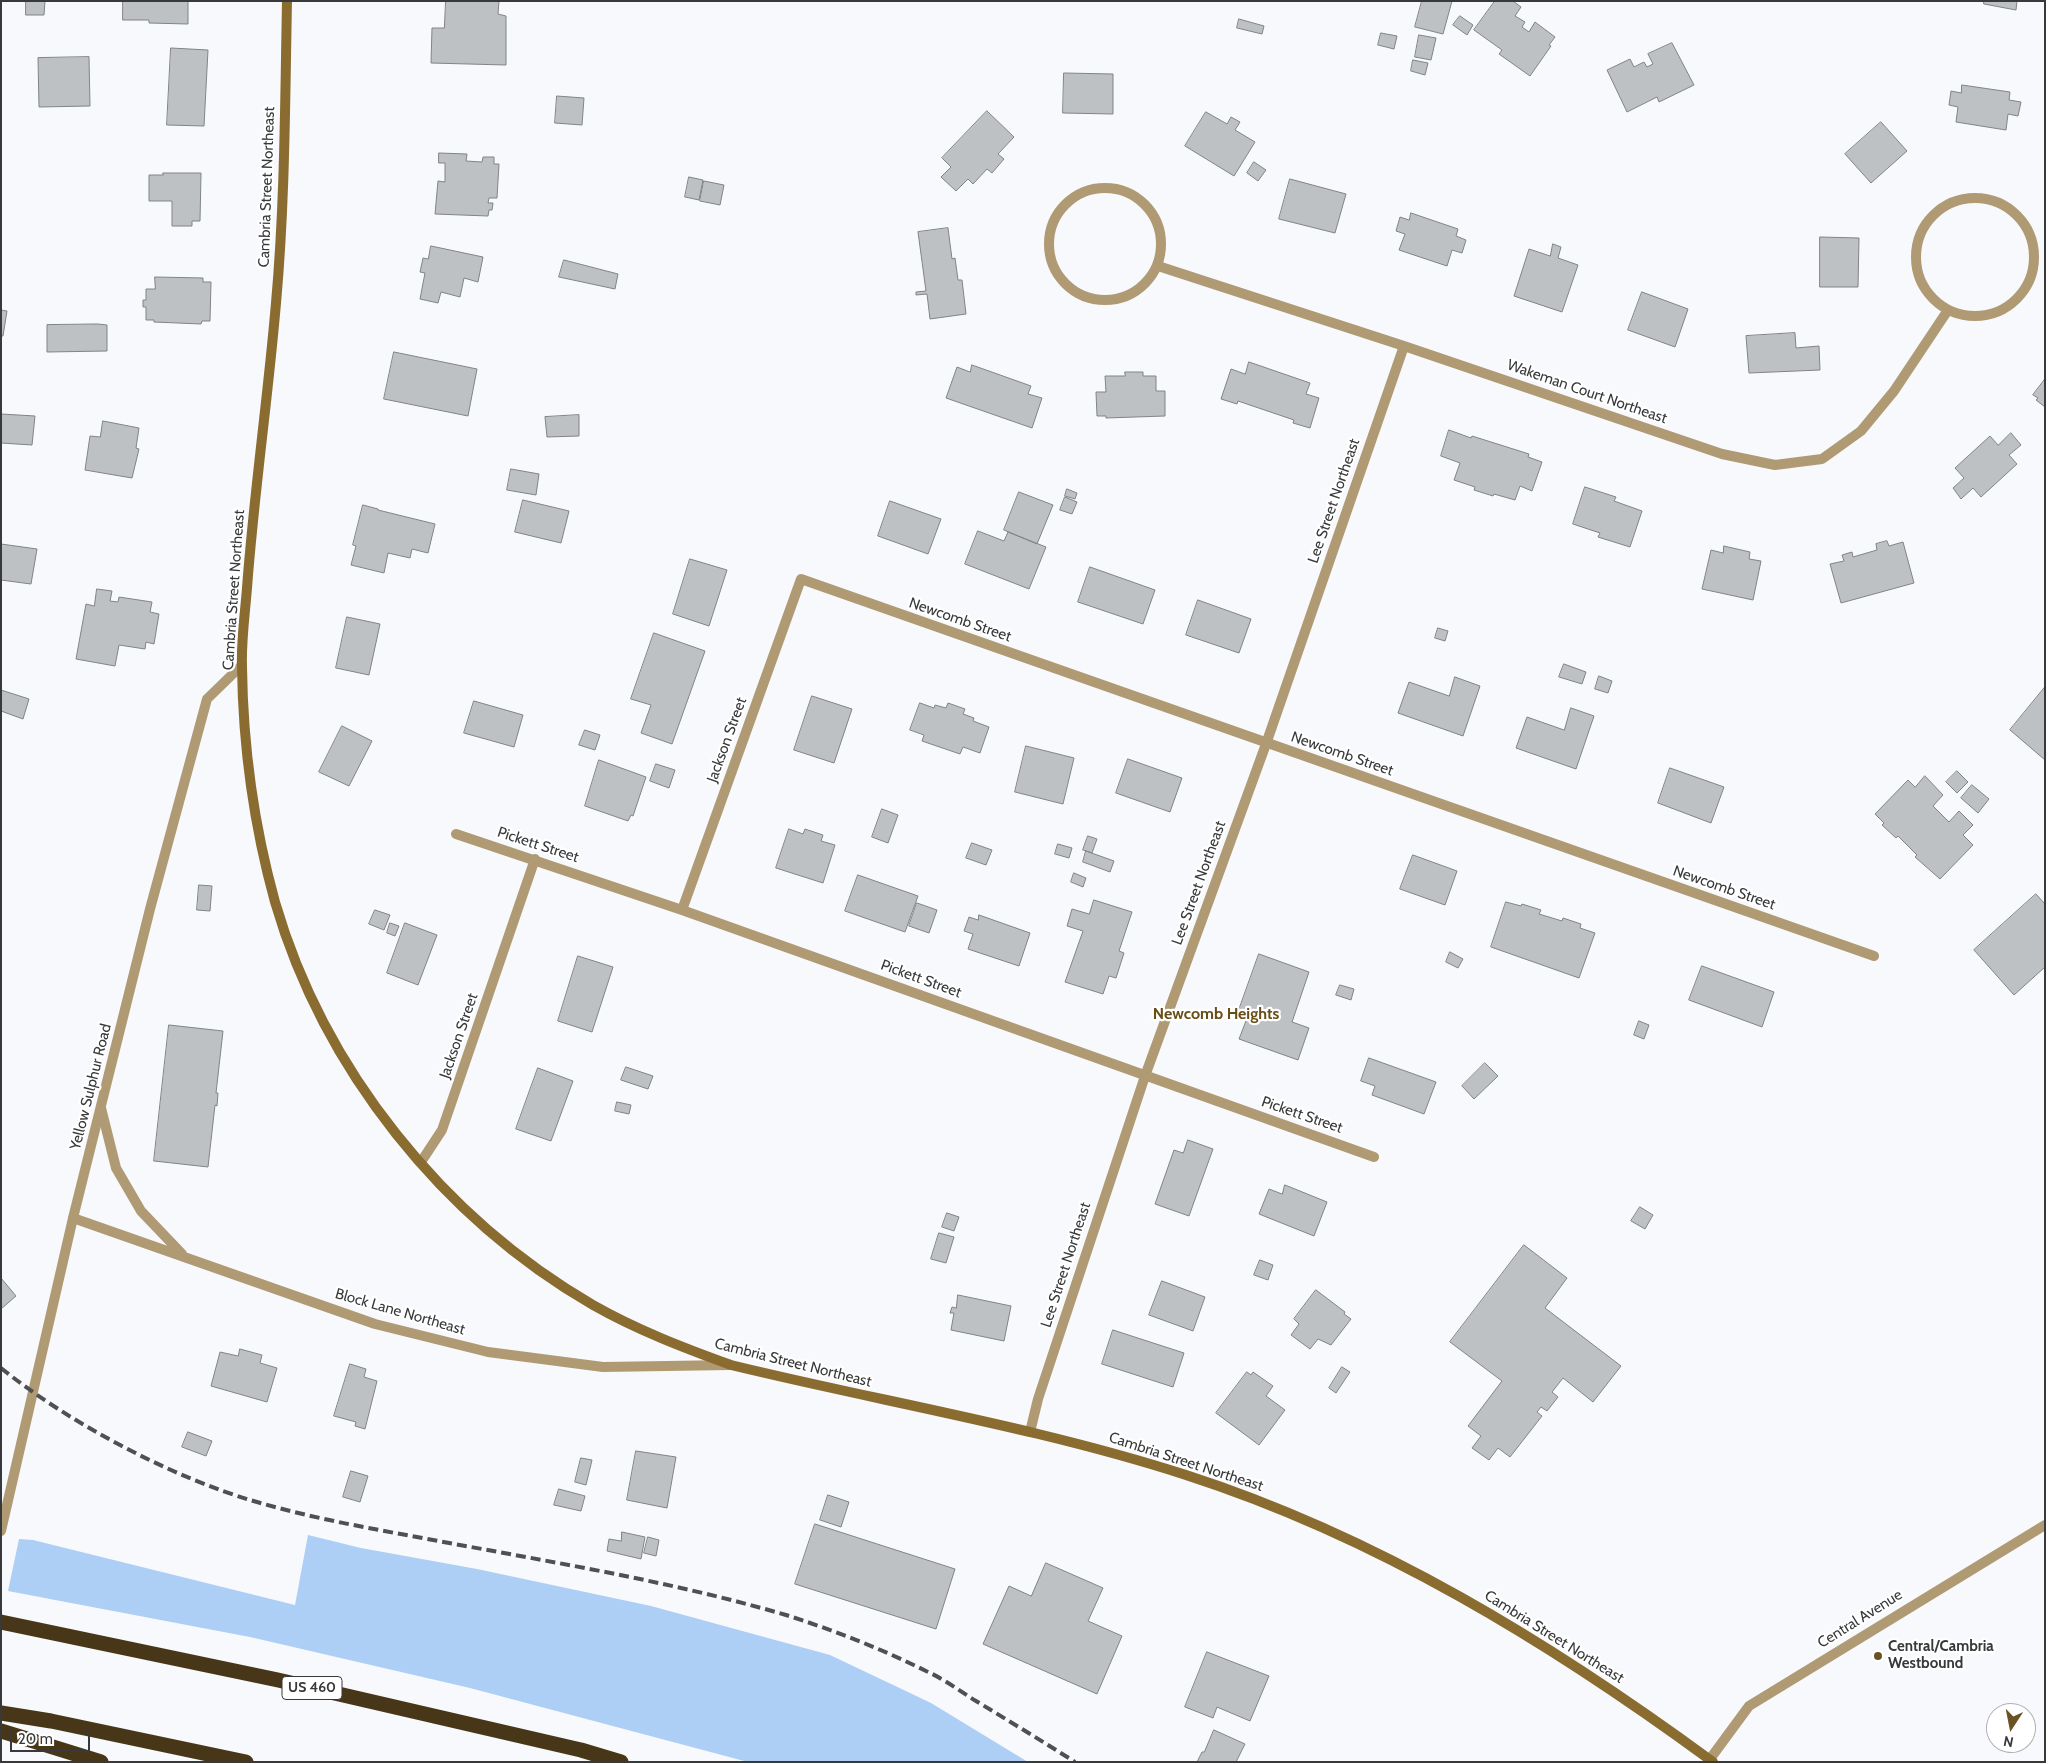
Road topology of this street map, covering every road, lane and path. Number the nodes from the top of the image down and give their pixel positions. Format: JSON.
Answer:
{"nodes":[{"id":1,"x":287,"y":1,"type":"edge"},
{"id":2,"x":1158,"y":266,"type":"junction"},
{"id":3,"x":1948,"y":310,"type":"junction"},
{"id":4,"x":1404,"y":346,"type":"junction"},
{"id":5,"x":800,"y":579,"type":"joint"},
{"id":6,"x":242,"y":665,"type":"junction"},
{"id":7,"x":1266,"y":744,"type":"junction"},
{"id":8,"x":456,"y":834,"type":"dead end"},
{"id":9,"x":536,"y":859,"type":"junction"},
{"id":10,"x":682,"y":910,"type":"junction"},
{"id":11,"x":1874,"y":956,"type":"dead end"},
{"id":12,"x":1145,"y":1076,"type":"junction"},
{"id":13,"x":101,"y":1108,"type":"junction"},
{"id":14,"x":1374,"y":1157,"type":"dead end"},
{"id":15,"x":421,"y":1162,"type":"junction"},
{"id":16,"x":74,"y":1218,"type":"junction"},
{"id":17,"x":184,"y":1257,"type":"junction"},
{"id":18,"x":731,"y":1365,"type":"junction"},
{"id":19,"x":1030,"y":1432,"type":"junction"},
{"id":20,"x":2045,"y":1526,"type":"edge"},
{"id":21,"x":1,"y":1532,"type":"edge"},
{"id":22,"x":1,"y":1622,"type":"edge"},
{"id":23,"x":1,"y":1712,"type":"edge"},
{"id":24,"x":1,"y":1731,"type":"edge"},
{"id":25,"x":1711,"y":1761,"type":"edge"},
{"id":26,"x":101,"y":1762,"type":"edge"},
{"id":27,"x":246,"y":1762,"type":"edge"},
{"id":28,"x":621,"y":1762,"type":"edge"}],
"edges":[{"from":1,"to":6,"type":"main road","name":"Cambria Street Northeast"},
{"from":2,"to":2,"type":"street"},
{"from":2,"to":4,"type":"street","name":"Wakeman Court Northeast"},
{"from":3,"to":3,"type":"street"},
{"from":3,"to":4,"type":"street","name":"Wakeman Court Northeast"},
{"from":4,"to":7,"type":"street","name":"Lee Street Northeast"},
{"from":5,"to":7,"type":"street","name":"Newcomb Street"},
{"from":5,"to":10,"type":"street","name":"Jackson Street"},
{"from":6,"to":13,"type":"street","name":"Yellow Sulphur Road"},
{"from":6,"to":15,"type":"main road","name":"Cambria Street Northeast"},
{"from":7,"to":11,"type":"street","name":"Newcomb Street"},
{"from":7,"to":12,"type":"street","name":"Lee Street Northeast"},
{"from":8,"to":9,"type":"street","name":"Pickett Street"},
{"from":9,"to":10,"type":"street","name":"Pickett Street"},
{"from":9,"to":15,"type":"street","name":"Jackson Street"},
{"from":10,"to":12,"type":"street","name":"Pickett Street"},
{"from":12,"to":14,"type":"street","name":"Pickett Street"},
{"from":12,"to":19,"type":"street","name":"Lee Street Northeast"},
{"from":13,"to":16,"type":"street","name":"Yellow Sulphur Road"},
{"from":13,"to":17,"type":"street"},
{"from":15,"to":18,"type":"main road","name":"Cambria Street Northeast"},
{"from":16,"to":17,"type":"street","name":"Block Lane Northeast"},
{"from":16,"to":21,"type":"street","name":"Yellow Sulphur Road"},
{"from":17,"to":18,"type":"street","name":"Block Lane Northeast"},
{"from":18,"to":19,"type":"main road","name":"Cambria Street Northeast"},
{"from":19,"to":25,"type":"main road","name":"Cambria Street Northeast"},
{"from":20,"to":25,"type":"street","name":"Central Avenue"},
{"from":22,"to":28,"type":"highway","number":"US 460"},
{"from":23,"to":27,"type":"highway"},
{"from":24,"to":26,"type":"highway"}]}
